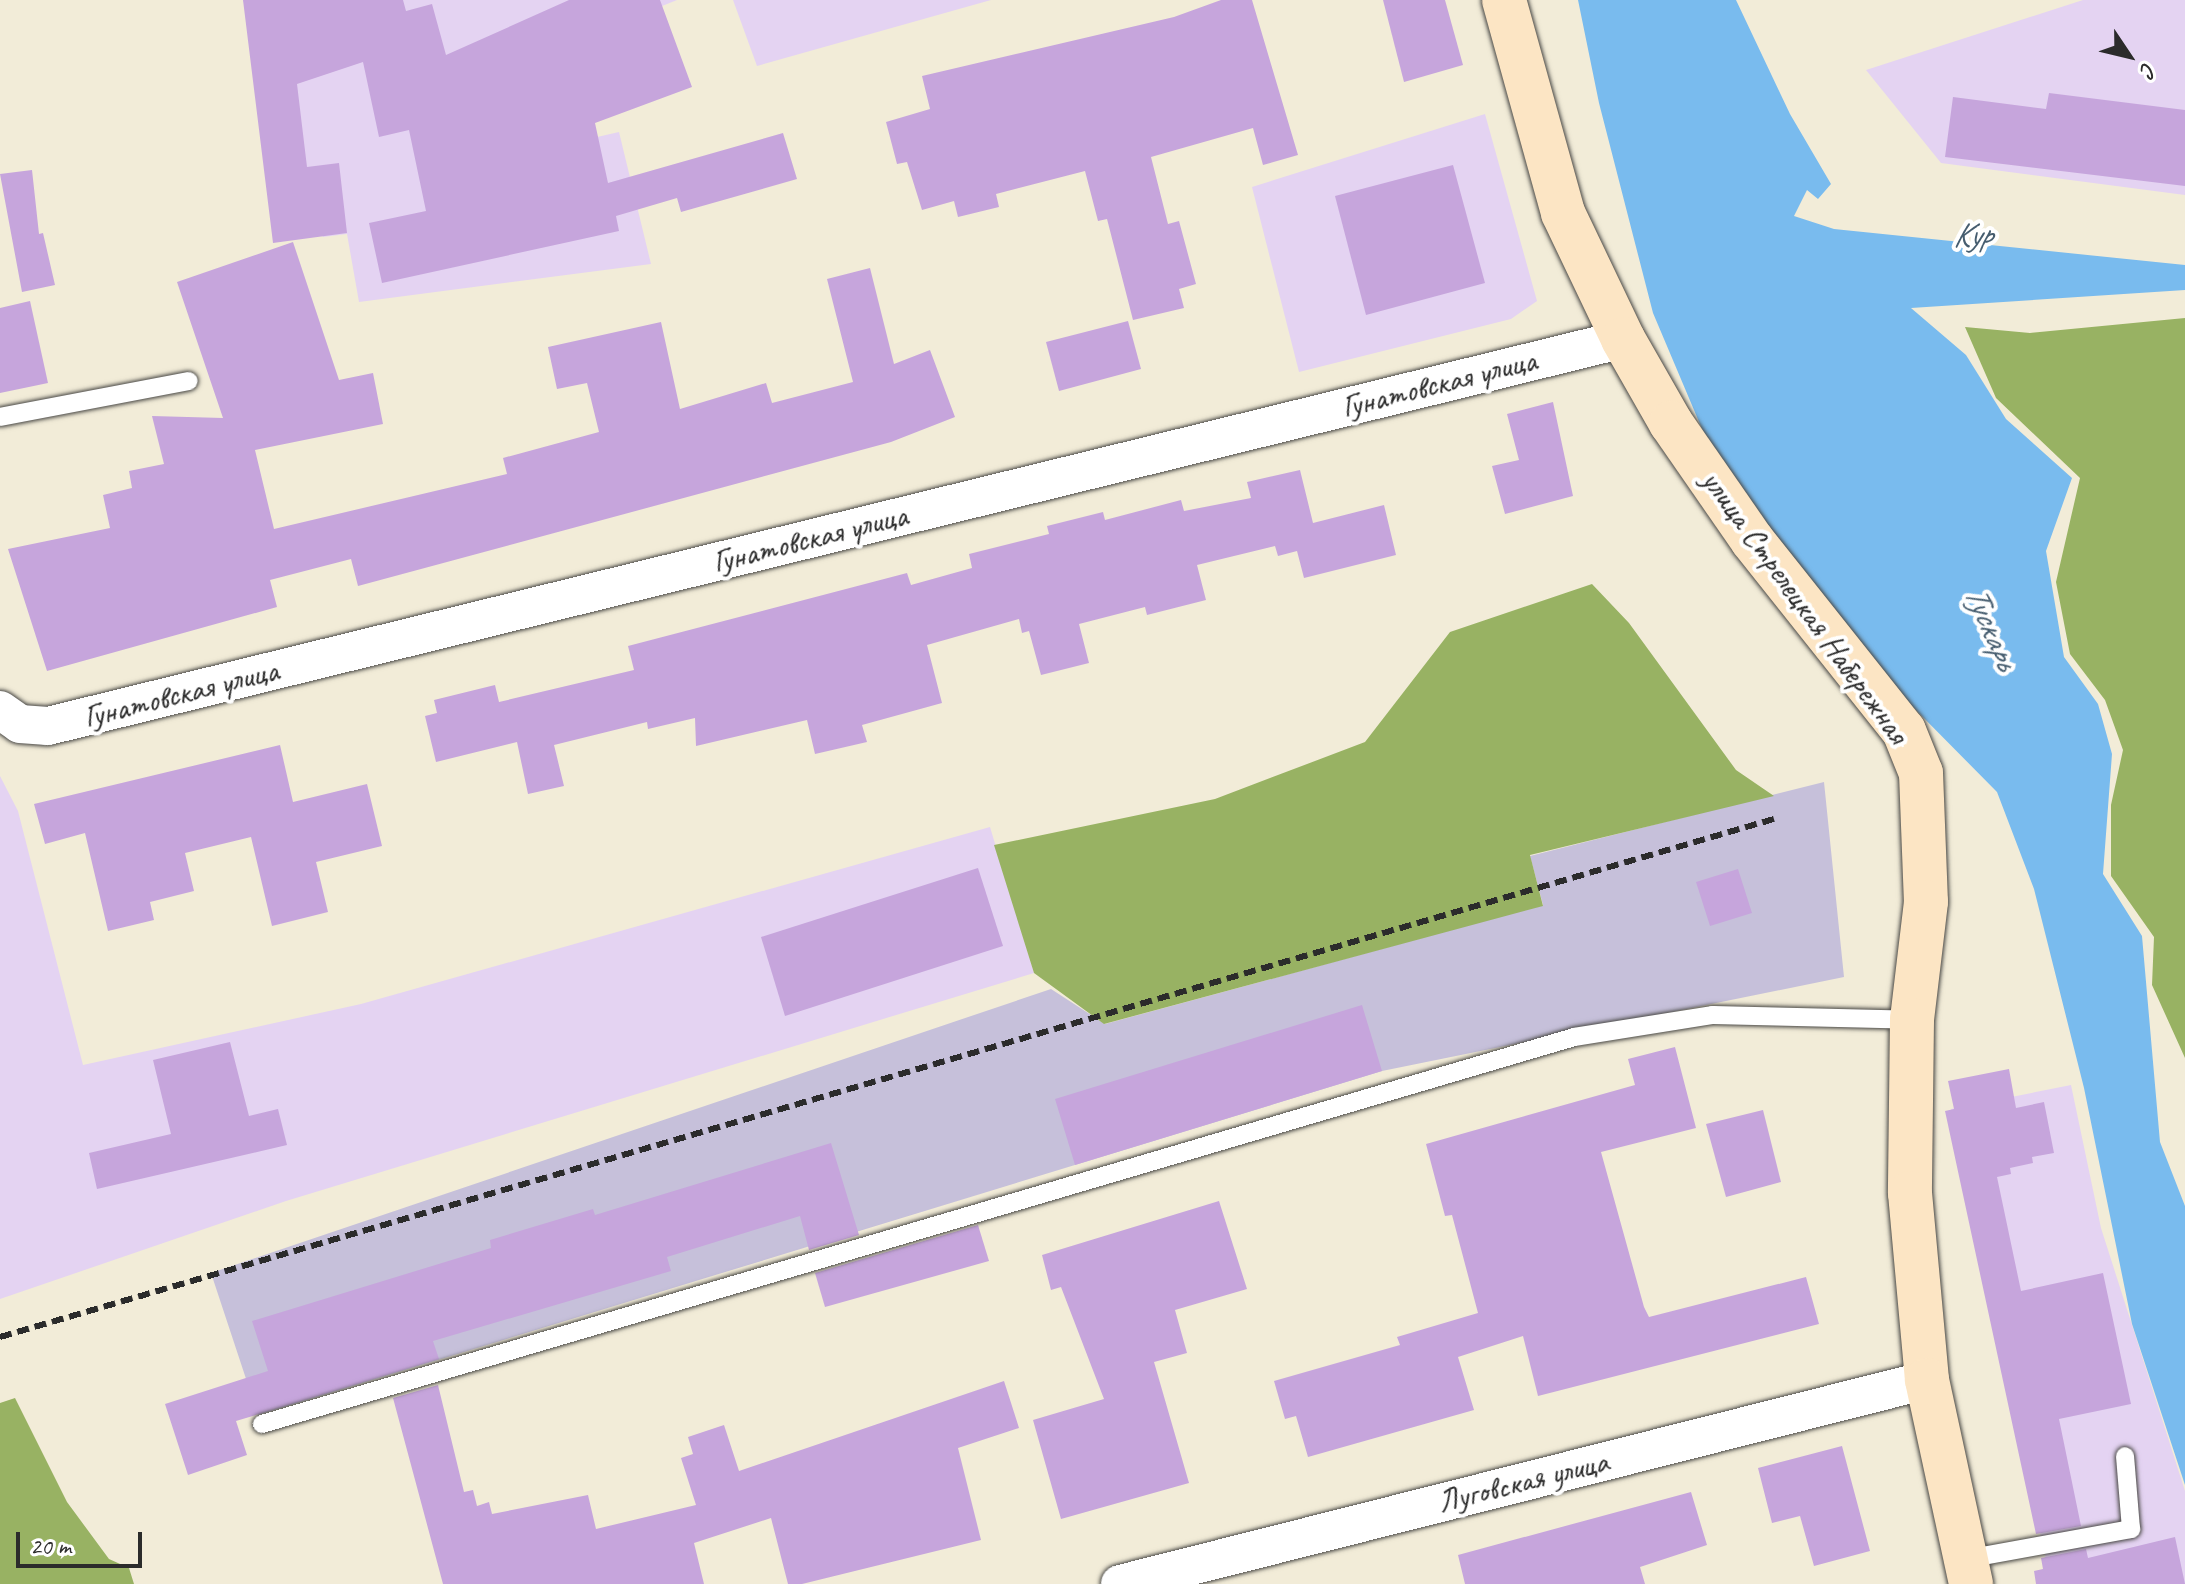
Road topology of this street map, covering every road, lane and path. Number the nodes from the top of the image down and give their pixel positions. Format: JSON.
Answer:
{"nodes":[{"id":1,"x":1504,"y":0,"type":"edge"},
{"id":2,"x":1623,"y":339,"type":"junction"},
{"id":3,"x":189,"y":381,"type":"dead end"},
{"id":4,"x":0,"y":417,"type":"edge"},
{"id":5,"x":0,"y":710,"type":"edge"},
{"id":6,"x":1912,"y":1020,"type":"junction"},
{"id":7,"x":1927,"y":1380,"type":"junction"},
{"id":8,"x":262,"y":1424,"type":"dead end"},
{"id":9,"x":2125,"y":1456,"type":"dead end"},
{"id":10,"x":1968,"y":1572,"type":"edge"},
{"id":11,"x":1120,"y":1584,"type":"edge"}],
"edges":[{"from":1,"to":2,"type":"street","name":"улица Стрелецкая Набережная"},
{"from":2,"to":5,"type":"street","name":"Гунатовская улица"},
{"from":2,"to":6,"type":"street","name":"улица Стрелецкая Набережная"},
{"from":3,"to":4,"type":"lane"},
{"from":6,"to":7,"type":"street","name":"улица Стрелецкая Набережная"},
{"from":6,"to":8,"type":"lane"},
{"from":7,"to":10,"type":"street","name":"улица Стрелецкая Набережная"},
{"from":7,"to":11,"type":"street","name":"Луговская улица"},
{"from":9,"to":10,"type":"lane"}]}
